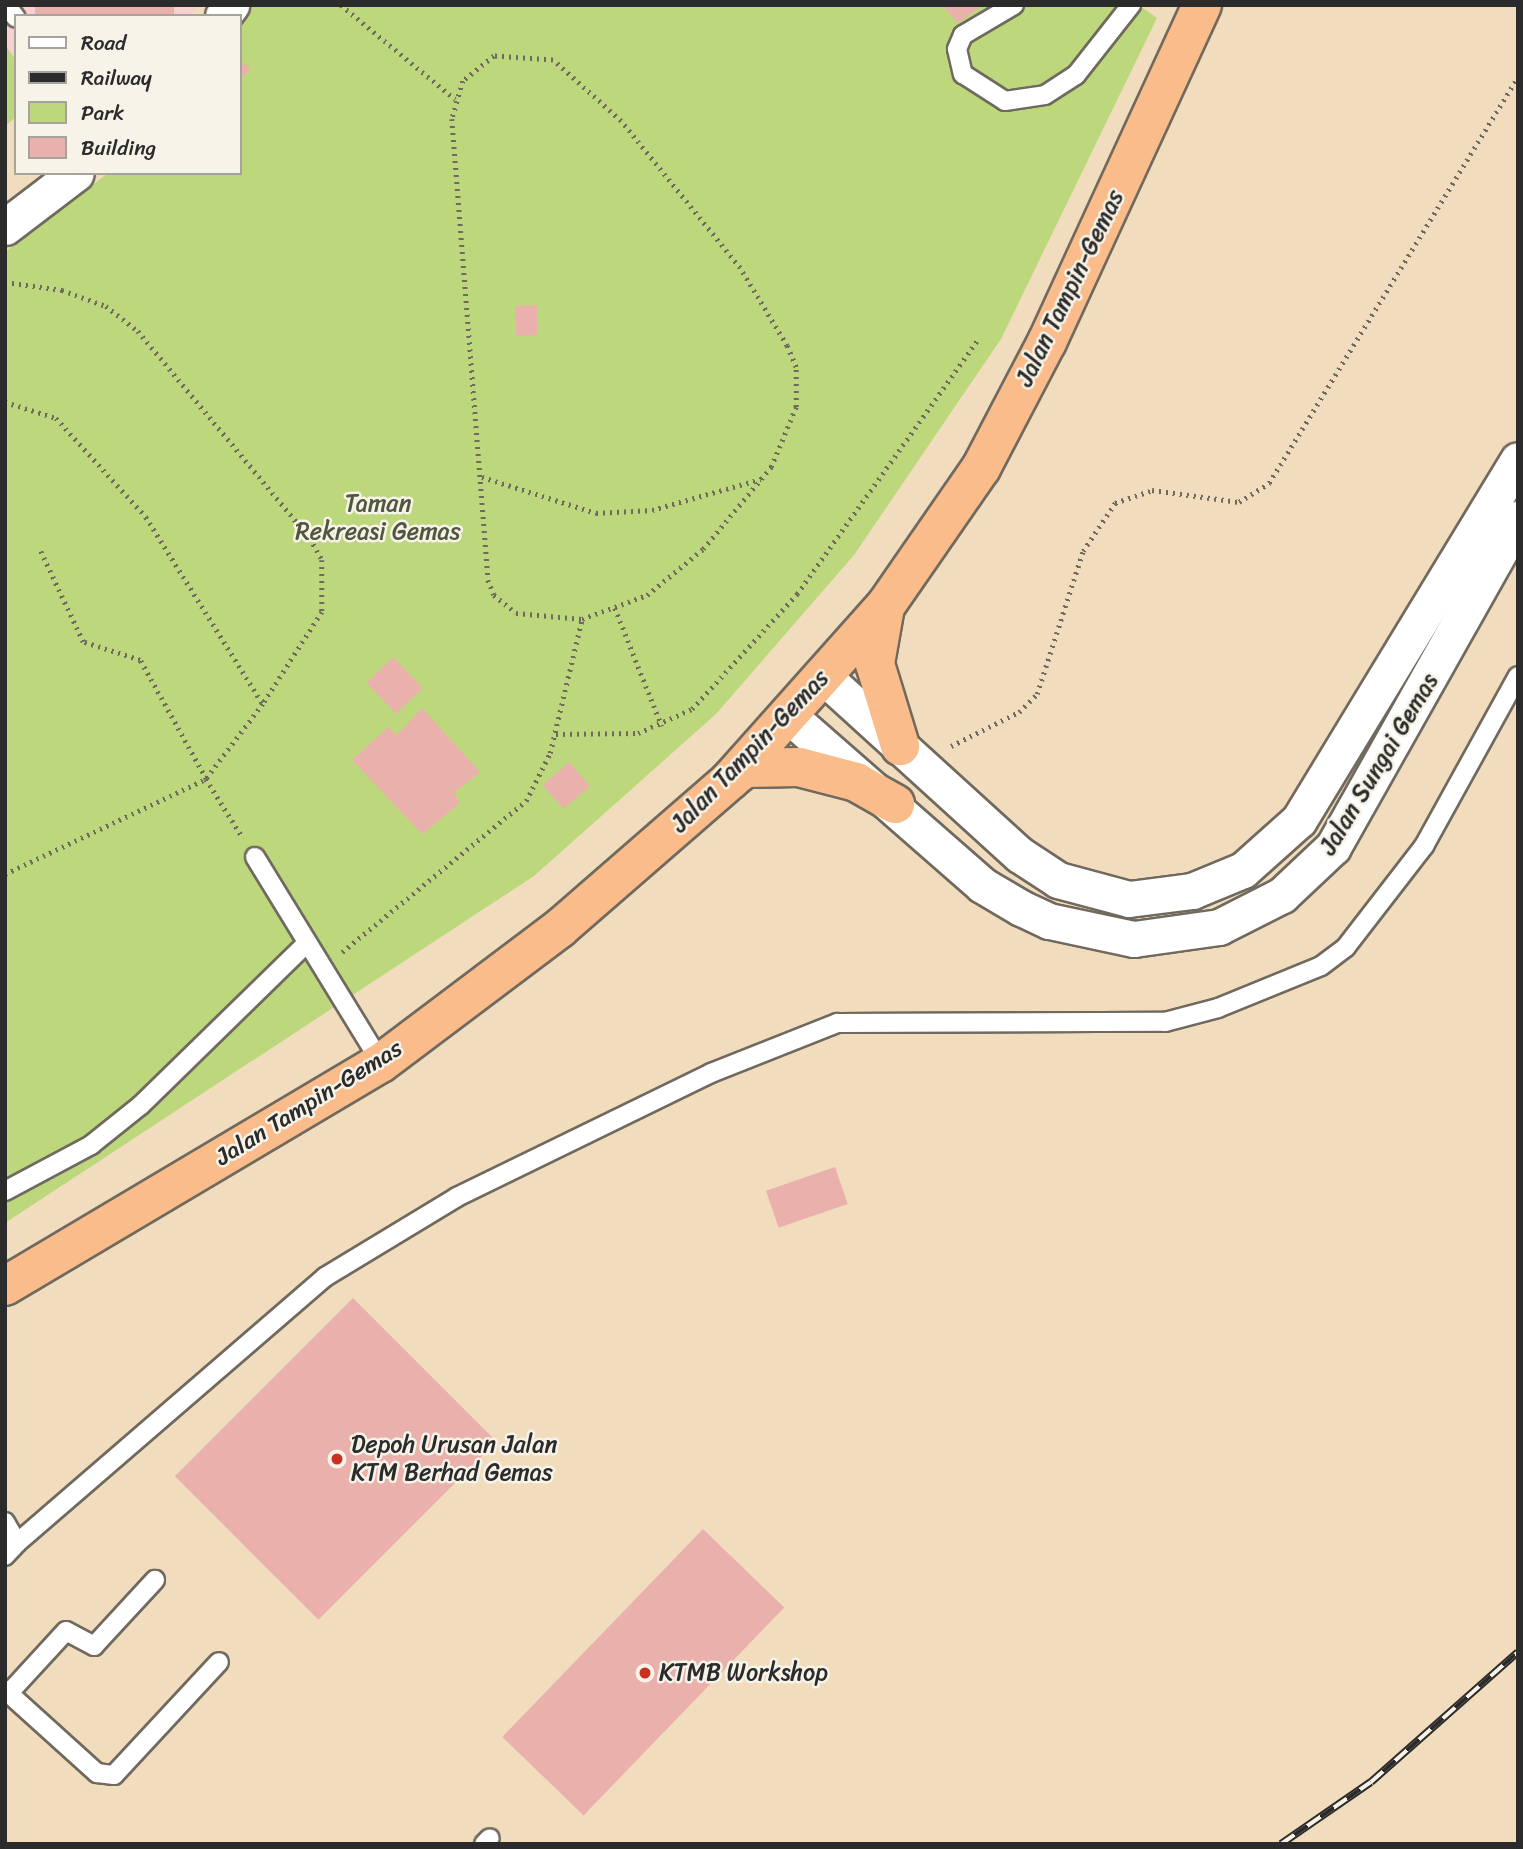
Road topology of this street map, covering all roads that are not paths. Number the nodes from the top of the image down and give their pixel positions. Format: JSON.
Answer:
{"nodes":[{"id":1,"x":1014,"y":5,"type":"edge"},
{"id":2,"x":1131,"y":5,"type":"edge"},
{"id":3,"x":1202,"y":5,"type":"edge"},
{"id":4,"x":73,"y":175,"type":"edge"},
{"id":5,"x":5,"y":227,"type":"edge"},
{"id":6,"x":1518,"y":460,"type":"edge"},
{"id":7,"x":1518,"y":519,"type":"edge"},
{"id":8,"x":886,"y":605,"type":"junction"},
{"id":9,"x":823,"y":676,"type":"junction"},
{"id":10,"x":1518,"y":676,"type":"edge"},
{"id":11,"x":788,"y":715,"type":"junction"},
{"id":12,"x":909,"y":755,"type":"junction"},
{"id":13,"x":730,"y":780,"type":"junction"},
{"id":14,"x":895,"y":804,"type":"junction"},
{"id":15,"x":255,"y":857,"type":"road end"},
{"id":16,"x":307,"y":943,"type":"junction"},
{"id":17,"x":381,"y":1063,"type":"junction"},
{"id":18,"x":5,"y":1191,"type":"edge"},
{"id":19,"x":5,"y":1286,"type":"edge"},
{"id":20,"x":5,"y":1522,"type":"edge"},
{"id":21,"x":11,"y":1549,"type":"edge"},
{"id":22,"x":155,"y":1580,"type":"dead end"},
{"id":23,"x":219,"y":1662,"type":"dead end"},
{"id":24,"x":7,"y":1692,"type":"edge"}],
"edges":[{"from":1,"to":2,"type":"lane"},
{"from":3,"to":8,"type":"highway","name":"Jalan Tampin-Gemas"},
{"from":4,"to":5,"type":"street"},
{"from":6,"to":12,"type":"street","name":"Jalan Sungai Gemas"},
{"from":7,"to":14,"type":"street","name":"Jalan Sungai Gemas"},
{"from":8,"to":9,"type":"highway","name":"Jalan Tampin-Gemas"},
{"from":8,"to":12,"type":"highway"},
{"from":9,"to":11,"type":"highway","name":"Jalan Tampin-Gemas"},
{"from":9,"to":12,"type":"street","name":"Jalan Sungai Gemas"},
{"from":10,"to":21,"type":"lane"},
{"from":11,"to":13,"type":"highway","name":"Jalan Tampin-Gemas"},
{"from":11,"to":14,"type":"street","name":"Jalan Sungai Gemas"},
{"from":13,"to":14,"type":"highway"},
{"from":13,"to":17,"type":"highway","name":"Jalan Tampin-Gemas"},
{"from":15,"to":16,"type":"lane"},
{"from":16,"to":17,"type":"lane"},
{"from":16,"to":18,"type":"lane"},
{"from":17,"to":19,"type":"highway","name":"Jalan Tampin-Gemas"},
{"from":20,"to":21,"type":"lane"},
{"from":22,"to":24,"type":"lane"},
{"from":23,"to":24,"type":"lane"}]}
